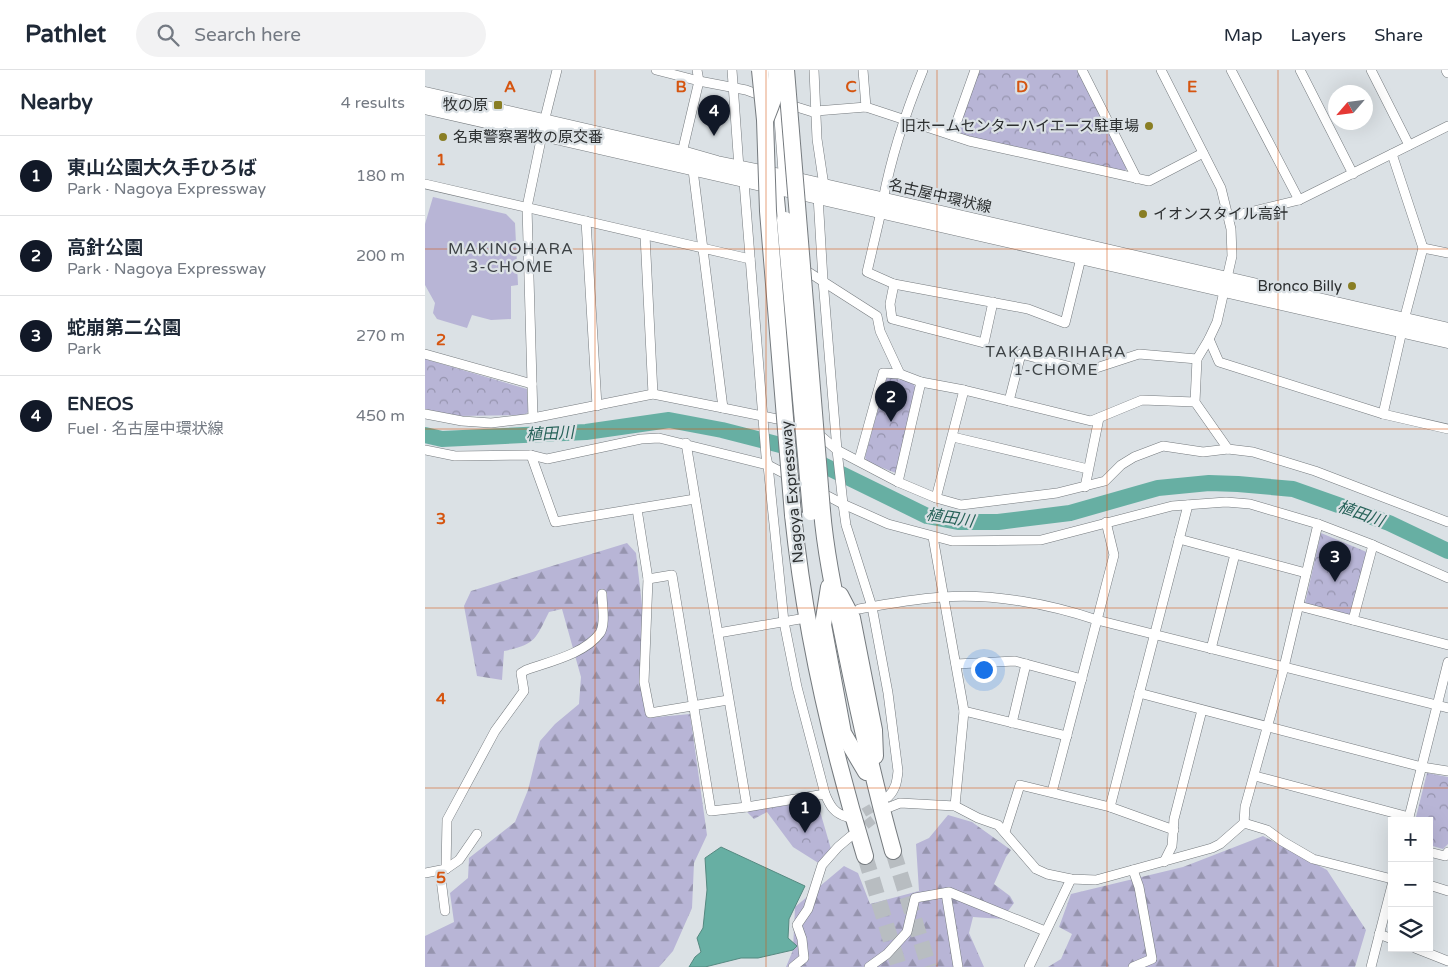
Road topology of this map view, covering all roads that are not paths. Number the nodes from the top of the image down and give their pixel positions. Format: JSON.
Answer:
{"nodes":[{"id":1,"x":557,"y":70,"type":"edge"},
{"id":2,"x":656,"y":70,"type":"edge"},
{"id":3,"x":697,"y":70,"type":"edge"},
{"id":4,"x":732,"y":70,"type":"edge"},
{"id":5,"x":754,"y":70,"type":"edge"},
{"id":6,"x":760,"y":70,"type":"edge"},
{"id":7,"x":766,"y":70,"type":"edge"},
{"id":8,"x":776,"y":70,"type":"edge"},
{"id":9,"x":786,"y":70,"type":"edge"},
{"id":10,"x":792,"y":70,"type":"edge"},
{"id":11,"x":814,"y":70,"type":"edge"},
{"id":12,"x":863,"y":70,"type":"edge"},
{"id":13,"x":923,"y":70,"type":"edge"},
{"id":14,"x":975,"y":70,"type":"edge"},
{"id":15,"x":1082,"y":70,"type":"edge"},
{"id":16,"x":1161,"y":70,"type":"edge"},
{"id":17,"x":1231,"y":70,"type":"edge"},
{"id":18,"x":1300,"y":70,"type":"edge"},
{"id":19,"x":1371,"y":70,"type":"edge"},
{"id":20,"x":699,"y":81,"type":"junction"},
{"id":21,"x":733,"y":88,"type":"junction"},
{"id":22,"x":425,"y":94,"type":"edge"},
{"id":23,"x":767,"y":97,"type":"junction"},
{"id":24,"x":779,"y":101,"type":"junction"},
{"id":25,"x":425,"y":107,"type":"edge"},
{"id":26,"x":866,"y":107,"type":"junction"},
{"id":27,"x":816,"y":112,"type":"junction"},
{"id":28,"x":903,"y":119,"type":"junction"},
{"id":29,"x":765,"y":120,"type":"junction"},
{"id":30,"x":790,"y":120,"type":"junction"},
{"id":31,"x":1448,"y":126,"type":"edge"},
{"id":32,"x":543,"y":128,"type":"junction"},
{"id":33,"x":952,"y":135,"type":"junction"},
{"id":34,"x":1409,"y":145,"type":"junction"},
{"id":35,"x":682,"y":153,"type":"junction"},
{"id":36,"x":1203,"y":153,"type":"junction"},
{"id":37,"x":1393,"y":154,"type":"junction"},
{"id":38,"x":739,"y":168,"type":"junction"},
{"id":39,"x":693,"y":170,"type":"junction"},
{"id":40,"x":1353,"y":174,"type":"junction"},
{"id":41,"x":1137,"y":179,"type":"junction"},
{"id":42,"x":745,"y":182,"type":"junction"},
{"id":43,"x":780,"y":182,"type":"junction"},
{"id":44,"x":425,"y":184,"type":"edge"},
{"id":45,"x":821,"y":191,"type":"junction"},
{"id":46,"x":1299,"y":200,"type":"junction"},
{"id":47,"x":882,"y":206,"type":"junction"},
{"id":48,"x":527,"y":207,"type":"junction"},
{"id":49,"x":1229,"y":217,"type":"junction"},
{"id":50,"x":586,"y":221,"type":"junction"},
{"id":51,"x":645,"y":235,"type":"junction"},
{"id":52,"x":703,"y":248,"type":"junction"},
{"id":53,"x":1423,"y":248,"type":"junction"},
{"id":54,"x":1448,"y":252,"type":"edge"},
{"id":55,"x":750,"y":258,"type":"junction"},
{"id":56,"x":1081,"y":258,"type":"junction"},
{"id":57,"x":793,"y":261,"type":"dead end"},
{"id":58,"x":823,"y":280,"type":"junction"},
{"id":59,"x":894,"y":284,"type":"junction"},
{"id":60,"x":1226,"y":285,"type":"junction"},
{"id":61,"x":993,"y":302,"type":"junction"},
{"id":62,"x":1403,"y":325,"type":"junction"},
{"id":63,"x":1448,"y":330,"type":"edge"},
{"id":64,"x":1209,"y":339,"type":"junction"},
{"id":65,"x":1448,"y":341,"type":"edge"},
{"id":66,"x":425,"y":354,"type":"edge"},
{"id":67,"x":1197,"y":359,"type":"junction"},
{"id":68,"x":900,"y":374,"type":"junction"},
{"id":69,"x":921,"y":382,"type":"junction"},
{"id":70,"x":532,"y":384,"type":"junction"},
{"id":71,"x":964,"y":390,"type":"junction"},
{"id":72,"x":653,"y":394,"type":"junction"},
{"id":73,"x":1009,"y":401,"type":"junction"},
{"id":74,"x":1195,"y":402,"type":"junction"},
{"id":75,"x":597,"y":406,"type":"junction"},
{"id":76,"x":723,"y":408,"type":"junction"},
{"id":77,"x":425,"y":414,"type":"edge"},
{"id":78,"x":1383,"y":414,"type":"junction"},
{"id":79,"x":533,"y":418,"type":"junction"},
{"id":80,"x":777,"y":418,"type":"dead end"},
{"id":81,"x":1099,"y":418,"type":"junction"},
{"id":82,"x":764,"y":420,"type":"junction"},
{"id":83,"x":1448,"y":429,"type":"edge"},
{"id":84,"x":953,"y":436,"type":"junction"},
{"id":85,"x":822,"y":437,"type":"dead end"},
{"id":86,"x":686,"y":443,"type":"junction"},
{"id":87,"x":1228,"y":449,"type":"junction"},
{"id":88,"x":425,"y":450,"type":"edge"},
{"id":89,"x":838,"y":454,"type":"junction"},
{"id":90,"x":531,"y":455,"type":"junction"},
{"id":91,"x":767,"y":460,"type":"junction"},
{"id":92,"x":859,"y":460,"type":"junction"},
{"id":93,"x":1089,"y":469,"type":"junction"},
{"id":94,"x":898,"y":482,"type":"junction"},
{"id":95,"x":1085,"y":487,"type":"junction"},
{"id":96,"x":936,"y":498,"type":"junction"},
{"id":97,"x":695,"y":499,"type":"junction"},
{"id":98,"x":843,"y":504,"type":"junction"},
{"id":99,"x":1188,"y":505,"type":"junction"},
{"id":100,"x":637,"y":508,"type":"junction"},
{"id":101,"x":807,"y":513,"type":"junction"},
{"id":102,"x":1106,"y":522,"type":"junction"},
{"id":103,"x":1448,"y":522,"type":"edge"},
{"id":104,"x":1318,"y":524,"type":"junction"},
{"id":105,"x":933,"y":538,"type":"junction"},
{"id":106,"x":1179,"y":539,"type":"junction"},
{"id":107,"x":1373,"y":545,"type":"junction"},
{"id":108,"x":1235,"y":554,"type":"junction"},
{"id":109,"x":1307,"y":573,"type":"junction"},
{"id":110,"x":648,"y":578,"type":"junction"},
{"id":111,"x":1448,"y":578,"type":"edge"},
{"id":112,"x":602,"y":594,"type":"dead end"},
{"id":113,"x":943,"y":597,"type":"junction"},
{"id":114,"x":1299,"y":606,"type":"junction"},
{"id":115,"x":872,"y":607,"type":"junction"},
{"id":116,"x":859,"y":609,"type":"dead end"},
{"id":117,"x":803,"y":617,"type":"junction"},
{"id":118,"x":1097,"y":620,"type":"junction"},
{"id":119,"x":1353,"y":620,"type":"junction"},
{"id":120,"x":784,"y":622,"type":"junction"},
{"id":121,"x":718,"y":633,"type":"junction"},
{"id":122,"x":1154,"y":634,"type":"junction"},
{"id":123,"x":1448,"y":645,"type":"edge"},
{"id":124,"x":1211,"y":648,"type":"junction"},
{"id":125,"x":1448,"y":662,"type":"edge"},
{"id":126,"x":956,"y":664,"type":"junction"},
{"id":127,"x":1026,"y":664,"type":"junction"},
{"id":128,"x":1284,"y":667,"type":"junction"},
{"id":129,"x":1082,"y":679,"type":"junction"},
{"id":130,"x":1139,"y":693,"type":"junction"},
{"id":131,"x":728,"y":700,"type":"junction"},
{"id":132,"x":693,"y":706,"type":"junction"},
{"id":133,"x":1437,"y":707,"type":"junction"},
{"id":134,"x":1448,"y":708,"type":"edge"},
{"id":135,"x":964,"y":710,"type":"junction"},
{"id":136,"x":1202,"y":710,"type":"junction"},
{"id":137,"x":1012,"y":723,"type":"junction"},
{"id":138,"x":1267,"y":727,"type":"junction"},
{"id":139,"x":1067,"y":736,"type":"junction"},
{"id":140,"x":1422,"y":767,"type":"junction"},
{"id":141,"x":1448,"y":771,"type":"edge"},
{"id":142,"x":1255,"y":776,"type":"junction"},
{"id":143,"x":1053,"y":792,"type":"junction"},
{"id":144,"x":825,"y":794,"type":"junction"},
{"id":145,"x":886,"y":797,"type":"junction"},
{"id":146,"x":955,"y":806,"type":"junction"},
{"id":147,"x":747,"y":807,"type":"junction"},
{"id":148,"x":1110,"y":807,"type":"junction"},
{"id":149,"x":847,"y":817,"type":"dead end"},
{"id":150,"x":1402,"y":817,"type":"edge"},
{"id":151,"x":1410,"y":817,"type":"edge"},
{"id":152,"x":1245,"y":823,"type":"junction"},
{"id":153,"x":1174,"y":830,"type":"junction"},
{"id":154,"x":1005,"y":832,"type":"junction"},
{"id":155,"x":477,"y":834,"type":"dead end"},
{"id":156,"x":851,"y":836,"type":"tunnel mouth"},
{"id":157,"x":893,"y":851,"type":"tunnel mouth"},
{"id":158,"x":1448,"y":852,"type":"edge"},
{"id":159,"x":1433,"y":853,"type":"edge"},
{"id":160,"x":865,"y":856,"type":"tunnel mouth"},
{"id":161,"x":1163,"y":862,"type":"junction"},
{"id":162,"x":443,"y":870,"type":"junction"},
{"id":163,"x":1133,"y":870,"type":"junction"},
{"id":164,"x":425,"y":873,"type":"edge"},
{"id":165,"x":1388,"y":878,"type":"edge"},
{"id":166,"x":1071,"y":879,"type":"junction"},
{"id":167,"x":1433,"y":886,"type":"edge"},
{"id":168,"x":1448,"y":891,"type":"edge"},
{"id":169,"x":946,"y":893,"type":"junction"},
{"id":170,"x":1388,"y":900,"type":"edge"},
{"id":171,"x":445,"y":912,"type":"dead end"},
{"id":172,"x":1045,"y":931,"type":"junction"},
{"id":173,"x":1379,"y":934,"type":"junction"},
{"id":174,"x":1388,"y":937,"type":"edge"},
{"id":175,"x":1425,"y":952,"type":"edge"},
{"id":176,"x":1448,"y":961,"type":"edge"},
{"id":177,"x":793,"y":967,"type":"edge"},
{"id":178,"x":869,"y":967,"type":"edge"},
{"id":179,"x":958,"y":967,"type":"edge"},
{"id":180,"x":1029,"y":967,"type":"edge"},
{"id":181,"x":1133,"y":967,"type":"edge"},
{"id":182,"x":1371,"y":967,"type":"edge"}],
"edges":[{"from":1,"to":32,"type":"street"},
{"from":2,"to":20,"type":"street"},
{"from":3,"to":20,"type":"street"},
{"from":4,"to":21,"type":"street"},
{"from":5,"to":29,"type":"highway","bridge":true},
{"from":6,"to":29,"type":"highway","bridge":true},
{"from":7,"to":23,"type":"street"},
{"from":7,"to":29,"type":"highway","bridge":true},
{"from":8,"to":24,"type":"street"},
{"from":8,"to":29,"type":"highway","bridge":true},
{"from":9,"to":30,"type":"highway","bridge":true},
{"from":10,"to":30,"type":"highway","bridge":true},
{"from":11,"to":27,"type":"street"},
{"from":12,"to":26,"type":"street"},
{"from":13,"to":28,"type":"street"},
{"from":14,"to":33,"type":"street"},
{"from":15,"to":41,"type":"street"},
{"from":16,"to":36,"type":"street"},
{"from":17,"to":46,"type":"street"},
{"from":18,"to":40,"type":"street"},
{"from":19,"to":34,"type":"street"},
{"from":20,"to":21,"type":"street"},
{"from":20,"to":35,"type":"street"},
{"from":21,"to":23,"type":"street"},
{"from":21,"to":38,"type":"street"},
{"from":22,"to":32,"type":"main road","name":"名古屋中環状線"},
{"from":23,"to":24,"type":"street"},
{"from":23,"to":43,"type":"street"},
{"from":24,"to":27,"type":"street"},
{"from":24,"to":43,"type":"street"},
{"from":25,"to":32,"type":"main road","name":"名古屋中環状線"},
{"from":26,"to":27,"type":"street"},
{"from":26,"to":28,"type":"street"},
{"from":27,"to":45,"type":"street"},
{"from":28,"to":33,"type":"street"},
{"from":28,"to":47,"type":"street"},
{"from":29,"to":101,"type":"highway","name":"Nagoya Expressway","bridge":true},
{"from":30,"to":101,"type":"highway","name":"Nagoya Expressway","bridge":true},
{"from":31,"to":34,"type":"street"},
{"from":32,"to":35,"type":"main road","name":"名古屋中環状線"},
{"from":32,"to":39,"type":"main road","name":"名古屋中環状線"},
{"from":32,"to":48,"type":"street"},
{"from":33,"to":41,"type":"street"},
{"from":34,"to":37,"type":"street"},
{"from":35,"to":38,"type":"main road","name":"名古屋中環状線"},
{"from":36,"to":41,"type":"street"},
{"from":36,"to":49,"type":"street"},
{"from":37,"to":40,"type":"street"},
{"from":37,"to":53,"type":"street"},
{"from":38,"to":43,"type":"main road","name":"名古屋中環状線"},
{"from":39,"to":42,"type":"main road","name":"名古屋中環状線"},
{"from":39,"to":52,"type":"street"},
{"from":40,"to":46,"type":"street"},
{"from":42,"to":43,"type":"main road","name":"名古屋中環状線"},
{"from":42,"to":55,"type":"street"},
{"from":43,"to":45,"type":"main road","name":"名古屋中環状線"},
{"from":43,"to":101,"type":"highway"},
{"from":44,"to":48,"type":"street"},
{"from":45,"to":47,"type":"main road","name":"名古屋中環状線"},
{"from":45,"to":58,"type":"street"},
{"from":46,"to":49,"type":"street"},
{"from":47,"to":56,"type":"main road","name":"名古屋中環状線"},
{"from":47,"to":59,"type":"street"},
{"from":47,"to":60,"type":"main road","name":"名古屋中環状線"},
{"from":48,"to":50,"type":"street"},
{"from":48,"to":70,"type":"street"},
{"from":49,"to":60,"type":"street"},
{"from":50,"to":51,"type":"street"},
{"from":50,"to":75,"type":"street"},
{"from":51,"to":52,"type":"street"},
{"from":51,"to":72,"type":"street"},
{"from":52,"to":55,"type":"street"},
{"from":52,"to":76,"type":"street"},
{"from":53,"to":54,"type":"street"},
{"from":53,"to":62,"type":"street"},
{"from":55,"to":82,"type":"street"},
{"from":56,"to":60,"type":"main road","name":"名古屋中環状線"},
{"from":56,"to":61,"type":"street"},
{"from":57,"to":58,"type":"street"},
{"from":58,"to":68,"type":"street"},
{"from":58,"to":89,"type":"street"},
{"from":59,"to":61,"type":"street"},
{"from":59,"to":61,"type":"street"},
{"from":60,"to":62,"type":"main road","name":"名古屋中環状線"},
{"from":60,"to":64,"type":"street"},
{"from":62,"to":63,"type":"main road","name":"名古屋中環状線"},
{"from":62,"to":65,"type":"main road","name":"名古屋中環状線"},
{"from":62,"to":78,"type":"street"},
{"from":64,"to":67,"type":"street"},
{"from":64,"to":78,"type":"street"},
{"from":66,"to":70,"type":"street"},
{"from":67,"to":73,"type":"street"},
{"from":67,"to":74,"type":"street"},
{"from":68,"to":69,"type":"street"},
{"from":68,"to":92,"type":"street"},
{"from":69,"to":71,"type":"street"},
{"from":69,"to":94,"type":"street"},
{"from":70,"to":79,"type":"street"},
{"from":71,"to":73,"type":"street"},
{"from":71,"to":84,"type":"street"},
{"from":72,"to":75,"type":"street"},
{"from":72,"to":76,"type":"street"},
{"from":73,"to":81,"type":"street"},
{"from":74,"to":81,"type":"street"},
{"from":74,"to":87,"type":"street"},
{"from":75,"to":79,"type":"street"},
{"from":76,"to":82,"type":"street"},
{"from":77,"to":79,"type":"street"},
{"from":78,"to":83,"type":"street"},
{"from":80,"to":82,"type":"street"},
{"from":81,"to":93,"type":"street"},
{"from":82,"to":91,"type":"street"},
{"from":84,"to":93,"type":"street"},
{"from":84,"to":96,"type":"street"},
{"from":85,"to":89,"type":"street"},
{"from":86,"to":90,"type":"street"},
{"from":86,"to":91,"type":"street"},
{"from":86,"to":97,"type":"street"},
{"from":87,"to":95,"type":"street"},
{"from":87,"to":103,"type":"street"},
{"from":88,"to":90,"type":"street"},
{"from":89,"to":92,"type":"street"},
{"from":89,"to":98,"type":"street"},
{"from":90,"to":100,"type":"street"},
{"from":91,"to":98,"type":"street"},
{"from":91,"to":120,"type":"street"},
{"from":92,"to":94,"type":"street"},
{"from":93,"to":95,"type":"street"},
{"from":94,"to":96,"type":"street"},
{"from":95,"to":96,"type":"street"},
{"from":97,"to":100,"type":"street"},
{"from":97,"to":121,"type":"street"},
{"from":98,"to":105,"type":"street"},
{"from":98,"to":115,"type":"street"},
{"from":99,"to":102,"type":"street"},
{"from":99,"to":104,"type":"street"},
{"from":99,"to":106,"type":"street"},
{"from":100,"to":110,"type":"street"},
{"from":101,"to":117,"type":"highway","name":"Nagoya Expressway"},
{"from":101,"to":145,"type":"highway","name":"Nagoya Expressway"},
{"from":102,"to":105,"type":"street"},
{"from":102,"to":118,"type":"street"},
{"from":104,"to":107,"type":"street"},
{"from":104,"to":109,"type":"street"},
{"from":105,"to":113,"type":"street"},
{"from":106,"to":108,"type":"street"},
{"from":106,"to":122,"type":"street"},
{"from":107,"to":111,"type":"street"},
{"from":107,"to":119,"type":"street"},
{"from":108,"to":109,"type":"street"},
{"from":108,"to":124,"type":"street"},
{"from":109,"to":114,"type":"street"},
{"from":110,"to":132,"type":"street"},
{"from":110,"to":132,"type":"street"},
{"from":112,"to":162,"type":"street"},
{"from":113,"to":115,"type":"street"},
{"from":113,"to":118,"type":"street"},
{"from":113,"to":126,"type":"street"},
{"from":114,"to":119,"type":"street"},
{"from":114,"to":128,"type":"street"},
{"from":115,"to":116,"type":"street"},
{"from":115,"to":145,"type":"street"},
{"from":117,"to":120,"type":"street"},
{"from":117,"to":160,"type":"highway","name":"Nagoya Expressway"},
{"from":118,"to":122,"type":"street"},
{"from":118,"to":129,"type":"street"},
{"from":119,"to":123,"type":"street"},
{"from":120,"to":121,"type":"street"},
{"from":120,"to":144,"type":"street"},
{"from":121,"to":131,"type":"street"},
{"from":122,"to":124,"type":"street"},
{"from":122,"to":130,"type":"street"},
{"from":124,"to":128,"type":"street"},
{"from":125,"to":133,"type":"street"},
{"from":126,"to":127,"type":"street"},
{"from":126,"to":135,"type":"street"},
{"from":127,"to":129,"type":"street"},
{"from":127,"to":137,"type":"street"},
{"from":128,"to":133,"type":"street"},
{"from":128,"to":138,"type":"street"},
{"from":129,"to":139,"type":"street"},
{"from":130,"to":136,"type":"street"},
{"from":130,"to":148,"type":"street"},
{"from":131,"to":132,"type":"street"},
{"from":131,"to":147,"type":"street"},
{"from":132,"to":147,"type":"street"},
{"from":133,"to":134,"type":"street"},
{"from":133,"to":140,"type":"street"},
{"from":135,"to":137,"type":"street"},
{"from":135,"to":146,"type":"street"},
{"from":136,"to":138,"type":"street"},
{"from":136,"to":153,"type":"street"},
{"from":137,"to":139,"type":"street"},
{"from":138,"to":140,"type":"street"},
{"from":138,"to":142,"type":"street"},
{"from":139,"to":143,"type":"street"},
{"from":140,"to":141,"type":"street"},
{"from":140,"to":151,"type":"street"},
{"from":142,"to":150,"type":"street"},
{"from":142,"to":152,"type":"street"},
{"from":143,"to":148,"type":"street"},
{"from":143,"to":154,"type":"street"},
{"from":144,"to":147,"type":"street"},
{"from":144,"to":149,"type":"street"},
{"from":145,"to":146,"type":"street"},
{"from":145,"to":157,"type":"highway"},
{"from":146,"to":154,"type":"street"},
{"from":148,"to":153,"type":"street"},
{"from":152,"to":161,"type":"street"},
{"from":152,"to":165,"type":"street"},
{"from":153,"to":161,"type":"street"},
{"from":154,"to":166,"type":"street"},
{"from":155,"to":162,"type":"street"},
{"from":156,"to":177,"type":"street"},
{"from":158,"to":159,"type":"street"},
{"from":161,"to":163,"type":"street"},
{"from":162,"to":164,"type":"street"},
{"from":162,"to":171,"type":"street"},
{"from":163,"to":166,"type":"street"},
{"from":163,"to":181,"type":"street"},
{"from":166,"to":172,"type":"street"},
{"from":167,"to":168,"type":"street"},
{"from":169,"to":172,"type":"street"},
{"from":169,"to":178,"type":"street"},
{"from":169,"to":179,"type":"street"},
{"from":170,"to":173,"type":"street"},
{"from":172,"to":180,"type":"street"},
{"from":173,"to":174,"type":"street"},
{"from":173,"to":182,"type":"street"},
{"from":175,"to":176,"type":"street"}]}
